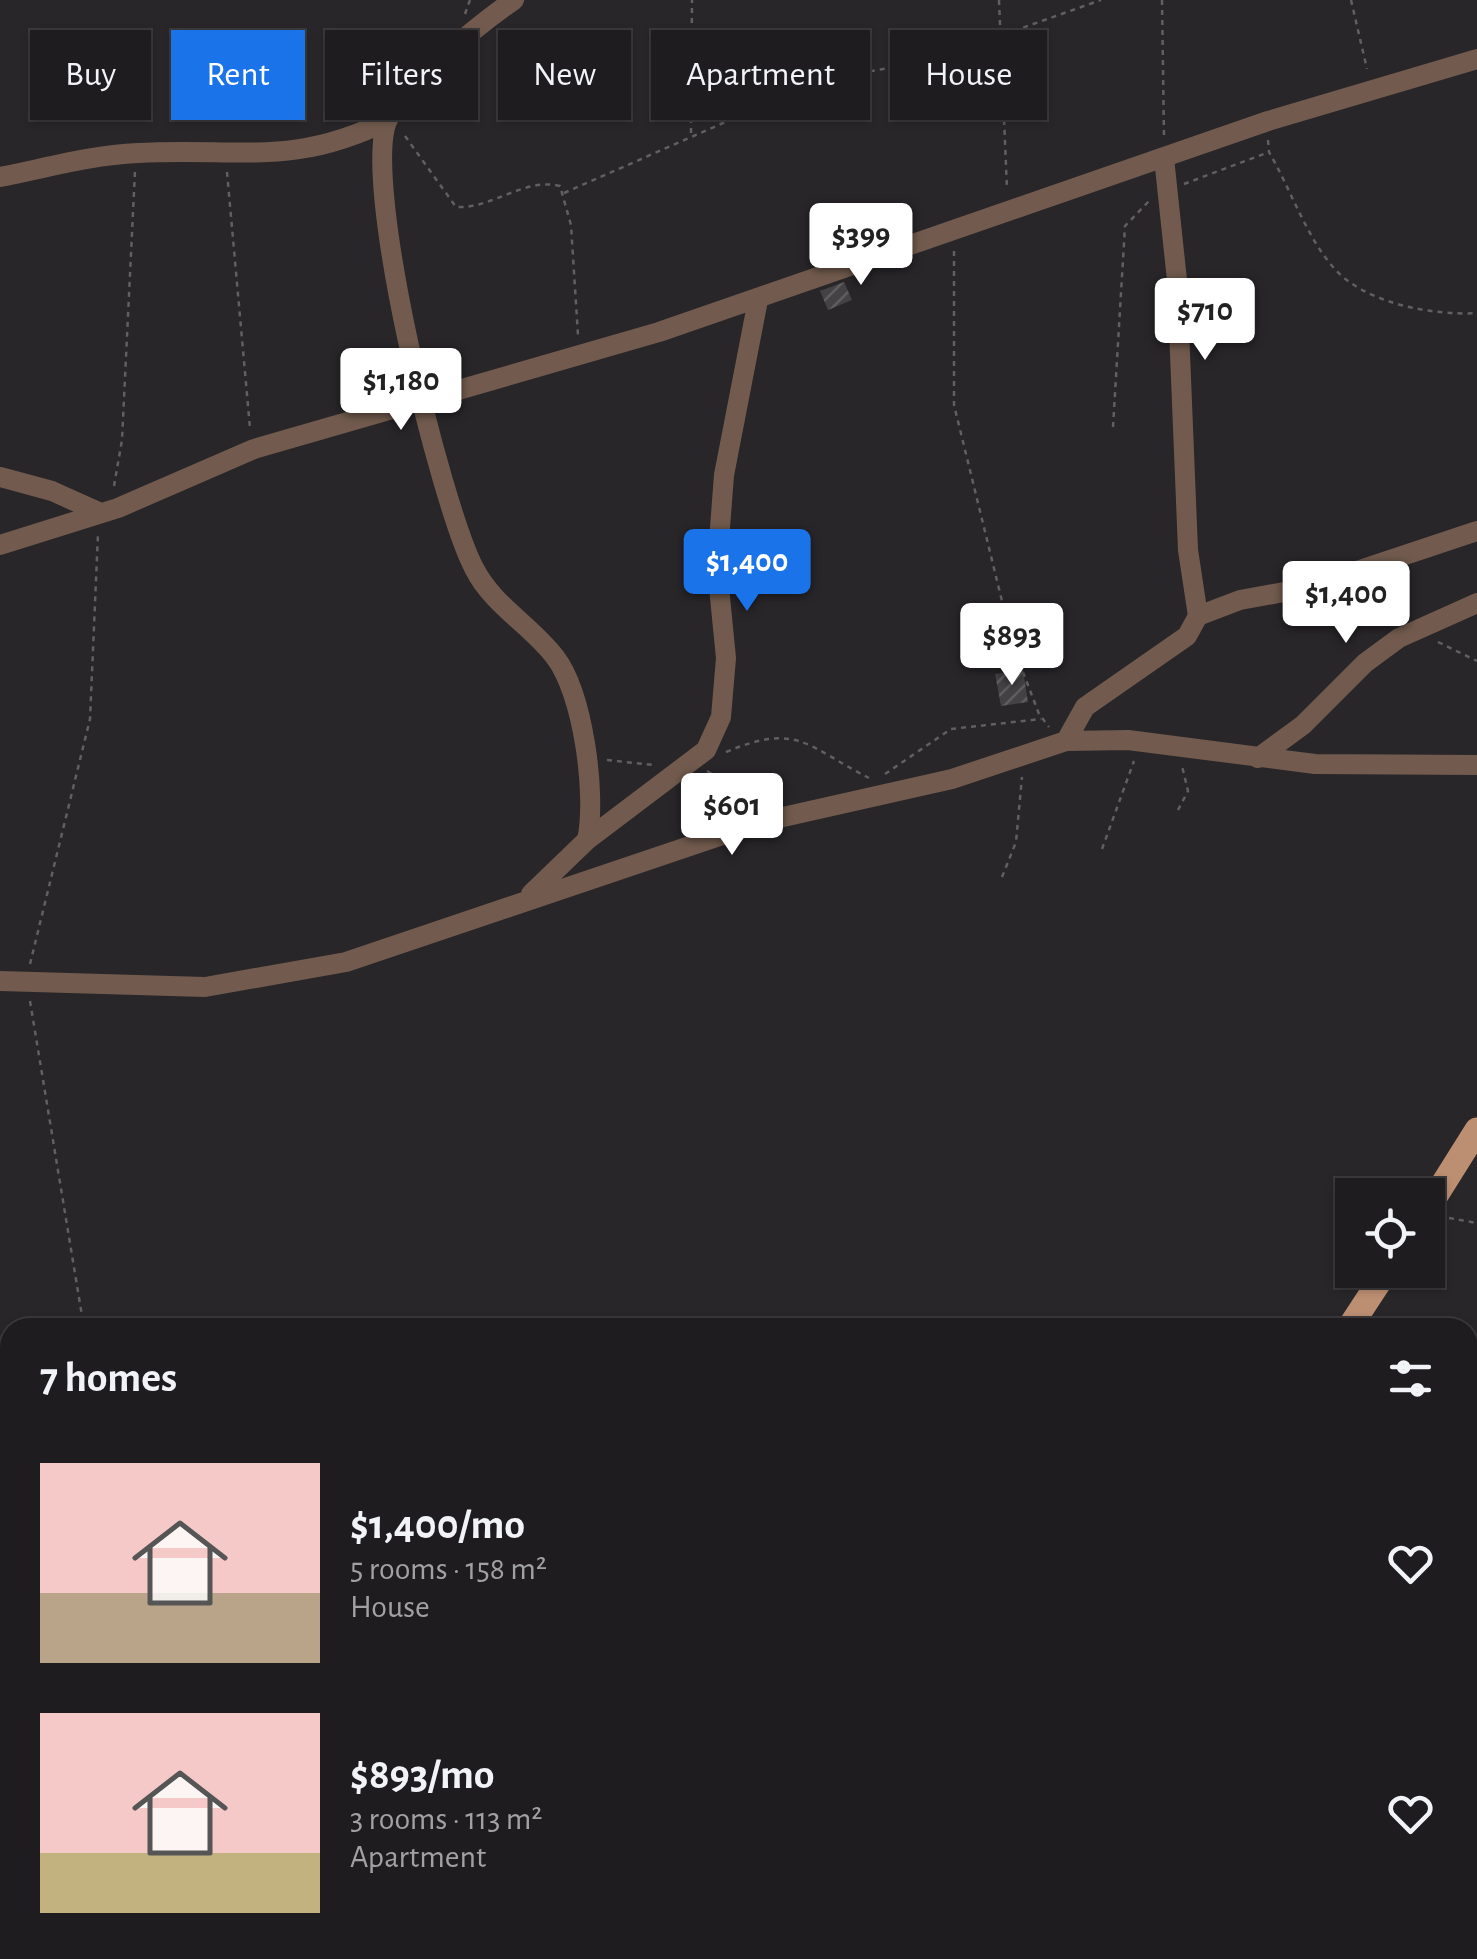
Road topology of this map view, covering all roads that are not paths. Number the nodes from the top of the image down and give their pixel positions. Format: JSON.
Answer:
{"nodes":[{"id":1,"x":514,"y":0,"type":"edge"},
{"id":2,"x":478,"y":31,"type":"edge"},
{"id":3,"x":1477,"y":60,"type":"edge"},
{"id":4,"x":388,"y":120,"type":"joint"},
{"id":5,"x":1164,"y":158,"type":"junction"},
{"id":6,"x":0,"y":178,"type":"edge"},
{"id":7,"x":758,"y":300,"type":"junction"},
{"id":8,"x":419,"y":404,"type":"junction"},
{"id":9,"x":0,"y":477,"type":"edge"},
{"id":10,"x":109,"y":510,"type":"junction"},
{"id":11,"x":1477,"y":532,"type":"edge"},
{"id":12,"x":0,"y":545,"type":"edge"},
{"id":13,"x":1477,"y":603,"type":"edge"},
{"id":14,"x":1198,"y":616,"type":"junction"},
{"id":15,"x":1068,"y":737,"type":"junction"},
{"id":16,"x":1258,"y":758,"type":"junction"},
{"id":17,"x":1477,"y":765,"type":"edge"},
{"id":18,"x":587,"y":840,"type":"junction"},
{"id":19,"x":527,"y":898,"type":"junction"},
{"id":20,"x":0,"y":981,"type":"edge"},
{"id":21,"x":1477,"y":1130,"type":"edge"},
{"id":22,"x":1445,"y":1194,"type":"edge"},
{"id":23,"x":1375,"y":1288,"type":"edge"},
{"id":24,"x":1356,"y":1318,"type":"edge"}],
"edges":[{"from":1,"to":2,"type":"street"},
{"from":3,"to":5,"type":"street"},
{"from":4,"to":6,"type":"street"},
{"from":4,"to":8,"type":"street"},
{"from":5,"to":7,"type":"street"},
{"from":5,"to":14,"type":"street"},
{"from":7,"to":8,"type":"street"},
{"from":7,"to":18,"type":"street"},
{"from":8,"to":10,"type":"street"},
{"from":8,"to":18,"type":"street"},
{"from":9,"to":10,"type":"street"},
{"from":10,"to":12,"type":"street"},
{"from":11,"to":14,"type":"street"},
{"from":13,"to":16,"type":"street"},
{"from":14,"to":15,"type":"street"},
{"from":15,"to":16,"type":"street"},
{"from":15,"to":19,"type":"street"},
{"from":16,"to":17,"type":"street"},
{"from":18,"to":19,"type":"street"},
{"from":19,"to":20,"type":"street"},
{"from":21,"to":22,"type":"main road"},
{"from":23,"to":24,"type":"main road"}]}
